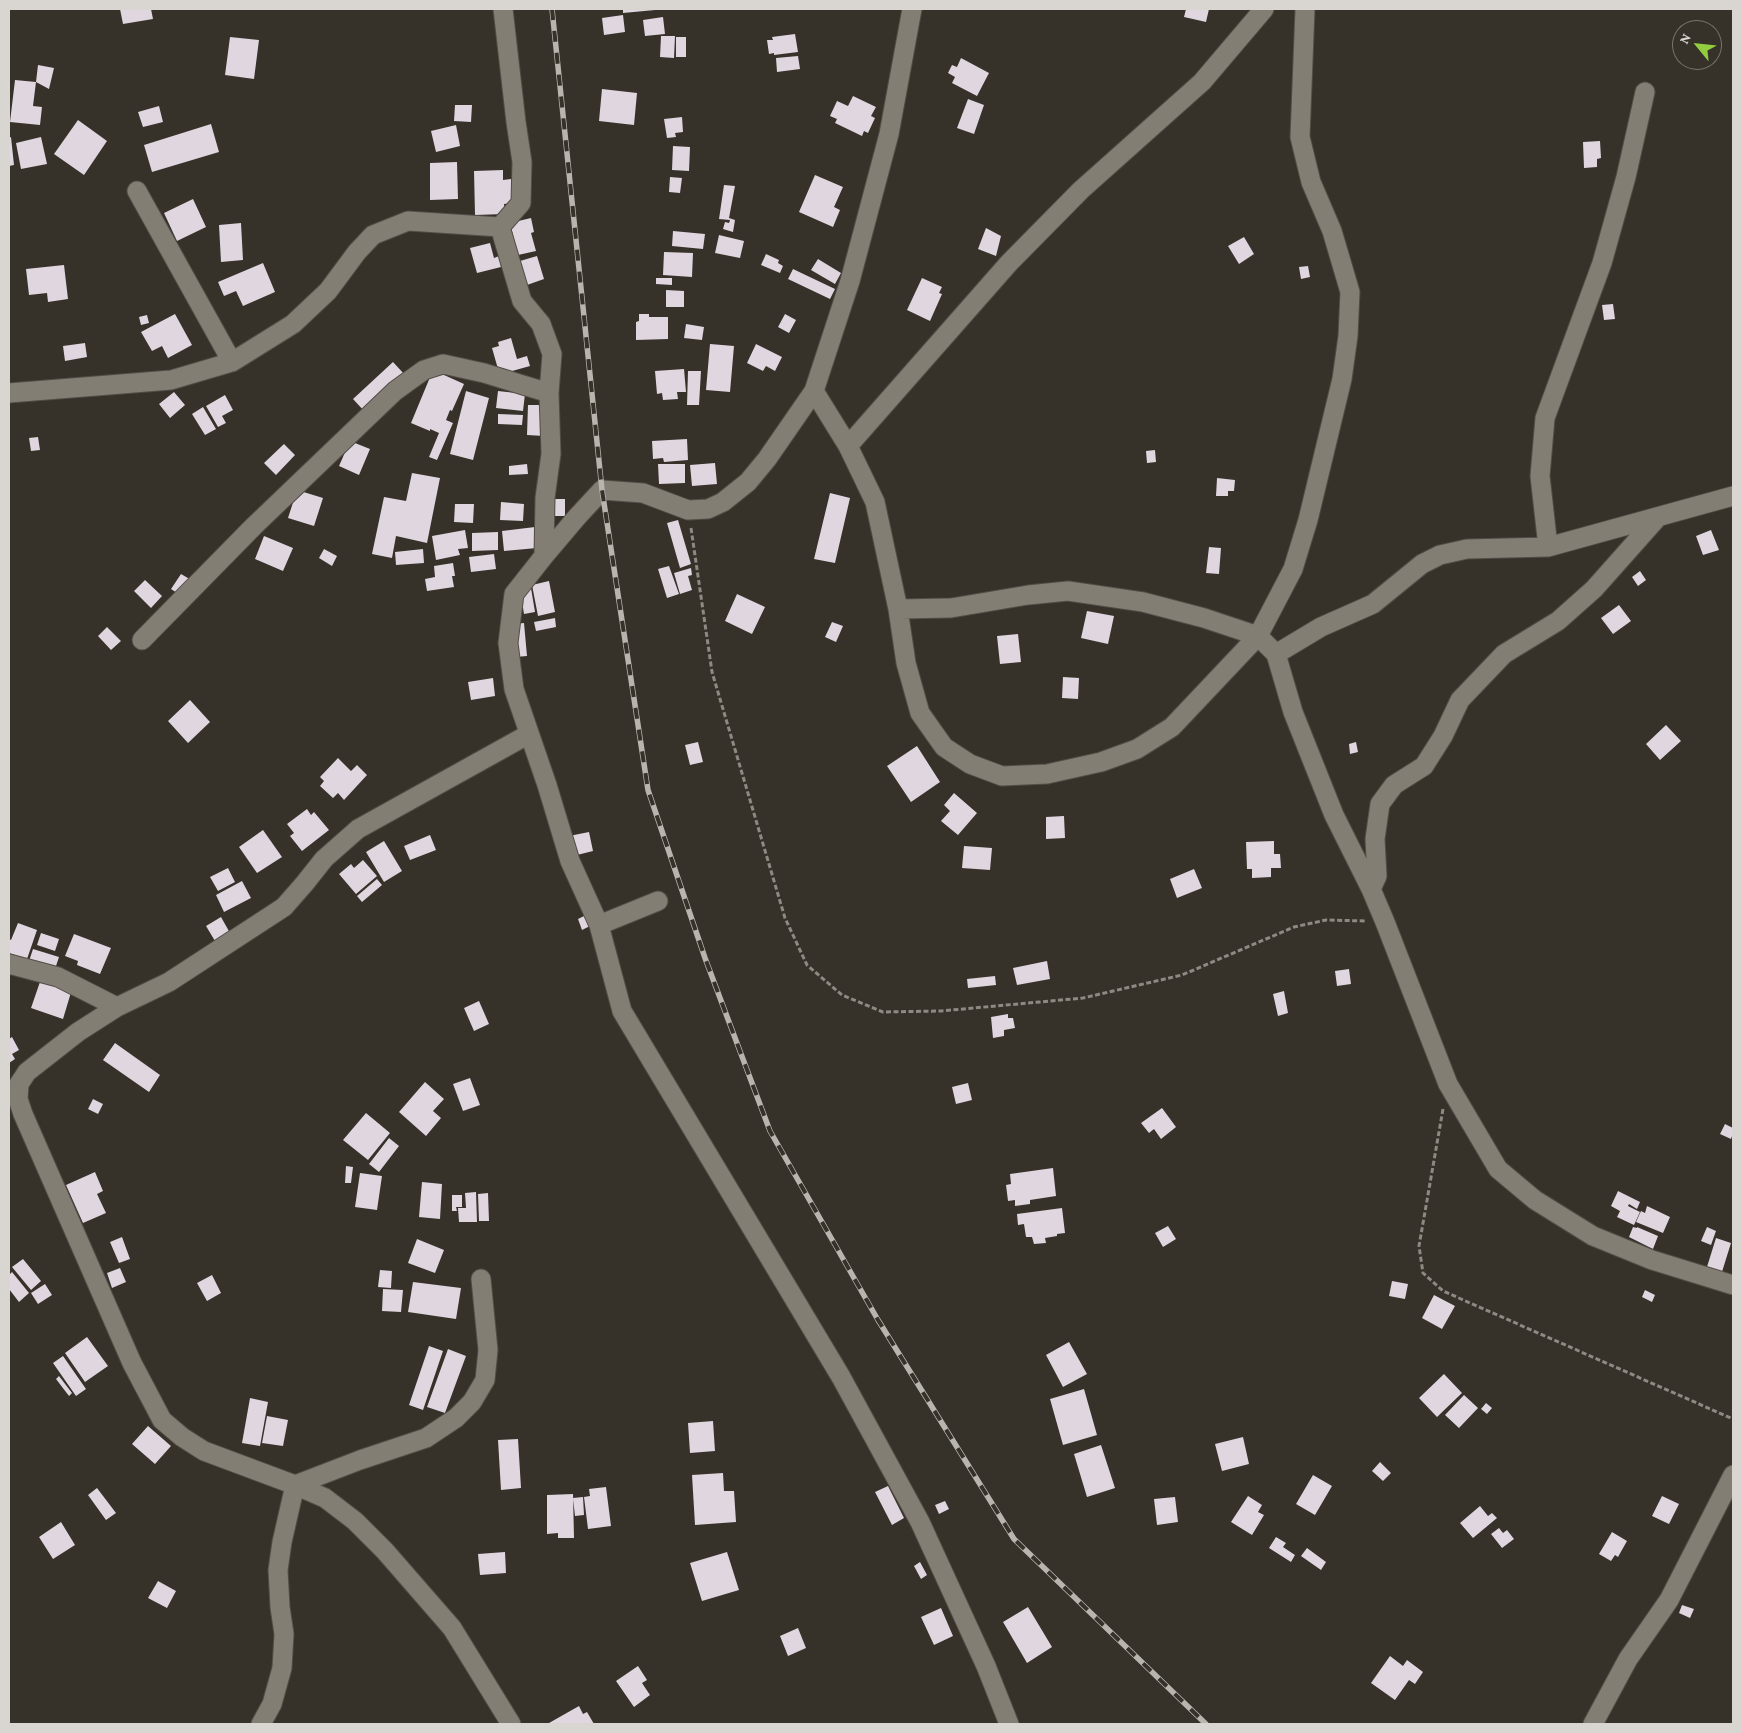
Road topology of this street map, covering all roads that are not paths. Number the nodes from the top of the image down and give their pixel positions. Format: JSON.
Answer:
{"nodes":[{"id":1,"x":502,"y":9,"type":"edge"},
{"id":2,"x":912,"y":9,"type":"edge"},
{"id":3,"x":1264,"y":9,"type":"edge"},
{"id":4,"x":1305,"y":9,"type":"edge"},
{"id":5,"x":1644,"y":92,"type":"dead end"},
{"id":6,"x":137,"y":191,"type":"dead end"},
{"id":7,"x":500,"y":227,"type":"junction"},
{"id":8,"x":232,"y":362,"type":"junction"},
{"id":9,"x":814,"y":392,"type":"junction"},
{"id":10,"x":9,"y":393,"type":"edge"},
{"id":11,"x":549,"y":393,"type":"junction"},
{"id":12,"x":848,"y":446,"type":"junction"},
{"id":13,"x":1733,"y":496,"type":"edge"},
{"id":14,"x":1658,"y":517,"type":"junction"},
{"id":15,"x":1548,"y":547,"type":"junction"},
{"id":16,"x":544,"y":556,"type":"junction"},
{"id":17,"x":898,"y":609,"type":"junction"},
{"id":18,"x":1258,"y":636,"type":"junction"},
{"id":19,"x":142,"y":640,"type":"dead end"},
{"id":20,"x":1276,"y":654,"type":"junction"},
{"id":21,"x":529,"y":734,"type":"junction"},
{"id":22,"x":1370,"y":889,"type":"junction"},
{"id":23,"x":658,"y":901,"type":"dead end"},
{"id":24,"x":599,"y":925,"type":"junction"},
{"id":25,"x":9,"y":964,"type":"edge"},
{"id":26,"x":117,"y":1007,"type":"junction"},
{"id":27,"x":482,"y":1279,"type":"dead end"},
{"id":28,"x":1733,"y":1285,"type":"edge"},
{"id":29,"x":1733,"y":1475,"type":"edge"},
{"id":30,"x":295,"y":1485,"type":"junction"},
{"id":31,"x":261,"y":1724,"type":"edge"},
{"id":32,"x":510,"y":1724,"type":"edge"},
{"id":33,"x":1009,"y":1724,"type":"edge"},
{"id":34,"x":1593,"y":1724,"type":"edge"}],
"edges":[{"from":1,"to":7,"type":"street"},
{"from":2,"to":9,"type":"street"},
{"from":3,"to":12,"type":"street"},
{"from":4,"to":18,"type":"street"},
{"from":5,"to":15,"type":"street"},
{"from":6,"to":8,"type":"street"},
{"from":7,"to":8,"type":"street"},
{"from":7,"to":11,"type":"street"},
{"from":8,"to":10,"type":"street"},
{"from":9,"to":12,"type":"street"},
{"from":9,"to":16,"type":"street"},
{"from":11,"to":16,"type":"street"},
{"from":11,"to":19,"type":"street"},
{"from":12,"to":17,"type":"street"},
{"from":13,"to":14,"type":"street"},
{"from":14,"to":15,"type":"street"},
{"from":14,"to":22,"type":"street"},
{"from":15,"to":20,"type":"street"},
{"from":16,"to":21,"type":"street"},
{"from":17,"to":18,"type":"street"},
{"from":17,"to":18,"type":"street"},
{"from":18,"to":20,"type":"street"},
{"from":20,"to":22,"type":"street"},
{"from":21,"to":24,"type":"street"},
{"from":21,"to":26,"type":"street"},
{"from":22,"to":28,"type":"street"},
{"from":23,"to":24,"type":"street"},
{"from":24,"to":33,"type":"street"},
{"from":25,"to":26,"type":"street"},
{"from":26,"to":30,"type":"street"},
{"from":27,"to":30,"type":"street"},
{"from":29,"to":34,"type":"street"},
{"from":30,"to":31,"type":"street"},
{"from":30,"to":32,"type":"street"}]}
